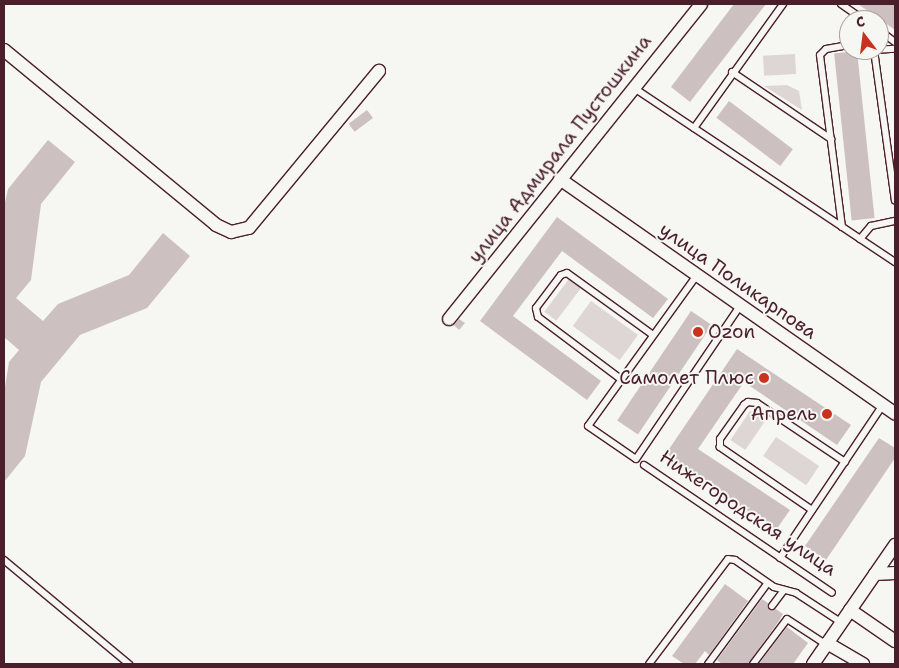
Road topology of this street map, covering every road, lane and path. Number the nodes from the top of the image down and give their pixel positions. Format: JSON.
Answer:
{"nodes":[{"id":1,"x":700,"y":4,"type":"edge"},
{"id":2,"x":783,"y":4,"type":"edge"},
{"id":3,"x":839,"y":47,"type":"edge"},
{"id":4,"x":4,"y":50,"type":"edge"},
{"id":5,"x":875,"y":60,"type":"edge"},
{"id":6,"x":379,"y":71,"type":"dead end"},
{"id":7,"x":732,"y":72,"type":"junction"},
{"id":8,"x":632,"y":87,"type":"junction"},
{"id":9,"x":694,"y":128,"type":"junction"},
{"id":10,"x":831,"y":139,"type":"junction"},
{"id":11,"x":560,"y":179,"type":"junction"},
{"id":12,"x":895,"y":201,"type":"edge"},
{"id":13,"x":895,"y":221,"type":"edge"},
{"id":14,"x":842,"y":227,"type":"junction"},
{"id":15,"x":860,"y":239,"type":"junction"},
{"id":16,"x":895,"y":262,"type":"edge"},
{"id":17,"x":697,"y":275,"type":"junction"},
{"id":18,"x":740,"y":306,"type":"junction"},
{"id":19,"x":449,"y":319,"type":"dead end"},
{"id":20,"x":654,"y":335,"type":"junction"},
{"id":21,"x":622,"y":380,"type":"junction"},
{"id":22,"x":883,"y":406,"type":"junction"},
{"id":23,"x":895,"y":414,"type":"edge"},
{"id":24,"x":845,"y":462,"type":"junction"},
{"id":25,"x":644,"y":464,"type":"dead end"},
{"id":26,"x":812,"y":510,"type":"junction"},
{"id":27,"x":895,"y":545,"type":"edge"},
{"id":28,"x":780,"y":558,"type":"junction"},
{"id":29,"x":4,"y":560,"type":"edge"},
{"id":30,"x":895,"y":573,"type":"edge"},
{"id":31,"x":875,"y":574,"type":"junction"},
{"id":32,"x":767,"y":584,"type":"junction"},
{"id":33,"x":784,"y":590,"type":"junction"},
{"id":34,"x":832,"y":593,"type":"dead end"},
{"id":35,"x":772,"y":606,"type":"dead end"},
{"id":36,"x":850,"y":610,"type":"junction"},
{"id":37,"x":842,"y":623,"type":"junction"},
{"id":38,"x":895,"y":641,"type":"edge"},
{"id":39,"x":827,"y":644,"type":"junction"},
{"id":40,"x":129,"y":664,"type":"edge"},
{"id":41,"x":649,"y":664,"type":"edge"},
{"id":42,"x":708,"y":664,"type":"edge"},
{"id":43,"x":754,"y":664,"type":"edge"},
{"id":44,"x":813,"y":664,"type":"edge"},
{"id":45,"x":863,"y":664,"type":"edge"}],
"edges":[{"from":1,"to":8,"type":"street","name":"улица Адмирала Пустошкина"},
{"from":2,"to":7,"type":"lane"},
{"from":3,"to":10,"type":"lane"},
{"from":4,"to":6,"type":"street"},
{"from":5,"to":12,"type":"lane"},
{"from":7,"to":9,"type":"lane"},
{"from":7,"to":10,"type":"lane"},
{"from":8,"to":9,"type":"lane"},
{"from":8,"to":11,"type":"street","name":"улица Адмирала Пустошкина"},
{"from":9,"to":14,"type":"lane"},
{"from":10,"to":14,"type":"lane"},
{"from":11,"to":17,"type":"street","name":"улица Поликарпова"},
{"from":11,"to":19,"type":"street","name":"улица Адмирала Пустошкина"},
{"from":13,"to":15,"type":"lane"},
{"from":14,"to":15,"type":"lane"},
{"from":15,"to":16,"type":"lane"},
{"from":17,"to":18,"type":"street","name":"улица Поликарпова"},
{"from":17,"to":20,"type":"lane"},
{"from":18,"to":21,"type":"lane","name":"Нижегородская улица"},
{"from":18,"to":22,"type":"street","name":"улица Поликарпова"},
{"from":20,"to":21,"type":"lane"},
{"from":20,"to":21,"type":"lane"},
{"from":22,"to":23,"type":"street","name":"улица Поликарпова"},
{"from":22,"to":24,"type":"lane"},
{"from":24,"to":26,"type":"lane"},
{"from":24,"to":26,"type":"lane"},
{"from":25,"to":28,"type":"lane","name":"Нижегородская улица"},
{"from":26,"to":28,"type":"lane"},
{"from":27,"to":31,"type":"street"},
{"from":28,"to":34,"type":"lane","name":"Нижегородская улица"},
{"from":29,"to":40,"type":"lane"},
{"from":30,"to":31,"type":"street"},
{"from":31,"to":36,"type":"street"},
{"from":32,"to":33,"type":"lane"},
{"from":32,"to":41,"type":"lane"},
{"from":32,"to":42,"type":"lane"},
{"from":33,"to":35,"type":"lane"},
{"from":33,"to":37,"type":"lane"},
{"from":36,"to":37,"type":"street"},
{"from":36,"to":38,"type":"street"},
{"from":37,"to":39,"type":"street"},
{"from":39,"to":43,"type":"lane"},
{"from":39,"to":44,"type":"street"},
{"from":39,"to":45,"type":"street"}]}
